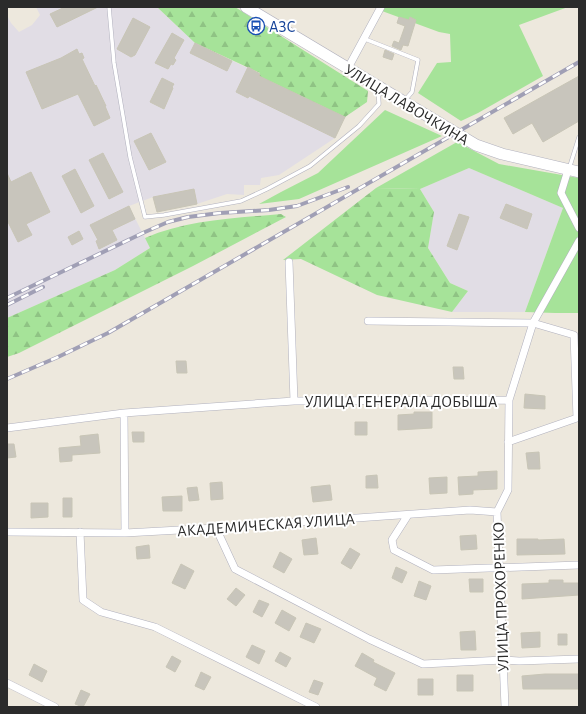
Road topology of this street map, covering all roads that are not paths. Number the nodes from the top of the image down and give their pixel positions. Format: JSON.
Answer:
{"nodes":[{"id":1,"x":109,"y":7,"type":"edge"},
{"id":2,"x":246,"y":7,"type":"edge"},
{"id":3,"x":381,"y":7,"type":"edge"},
{"id":4,"x":365,"y":39,"type":"junction"},
{"id":5,"x":348,"y":68,"type":"junction"},
{"id":6,"x":378,"y":87,"type":"junction"},
{"id":7,"x":403,"y":102,"type":"junction"},
{"id":8,"x":579,"y":137,"type":"edge"},
{"id":9,"x":574,"y":171,"type":"edge"},
{"id":10,"x":579,"y":228,"type":"edge"},
{"id":11,"x":579,"y":241,"type":"edge"},
{"id":12,"x":289,"y":262,"type":"dead end"},
{"id":13,"x":368,"y":322,"type":"dead end"},
{"id":14,"x":533,"y":323,"type":"junction"},
{"id":15,"x":509,"y":400,"type":"junction"},
{"id":16,"x":294,"y":401,"type":"junction"},
{"id":17,"x":124,"y":413,"type":"junction"},
{"id":18,"x":7,"y":428,"type":"edge"},
{"id":19,"x":508,"y":442,"type":"junction"},
{"id":20,"x":497,"y":512,"type":"junction"},
{"id":21,"x":408,"y":515,"type":"junction"},
{"id":22,"x":216,"y":528,"type":"junction"},
{"id":23,"x":7,"y":532,"type":"edge"},
{"id":24,"x":80,"y":532,"type":"junction"},
{"id":25,"x":125,"y":532,"type":"junction"},
{"id":26,"x":579,"y":565,"type":"edge"},
{"id":27,"x":498,"y":567,"type":"junction"},
{"id":28,"x":579,"y":659,"type":"edge"},
{"id":29,"x":503,"y":660,"type":"junction"},
{"id":30,"x":7,"y":683,"type":"edge"},
{"id":31,"x":55,"y":707,"type":"edge"},
{"id":32,"x":316,"y":707,"type":"edge"},
{"id":33,"x":505,"y":707,"type":"edge"}],
"edges":[{"from":1,"to":6,"type":"lane"},
{"from":2,"to":5,"type":"main road","name":"УЛИЦА ЛАВОЧКИНА"},
{"from":3,"to":4,"type":"street"},
{"from":4,"to":5,"type":"street"},
{"from":4,"to":7,"type":"lane"},
{"from":5,"to":6,"type":"main road","name":"УЛИЦА ЛАВОЧКИНА"},
{"from":6,"to":7,"type":"main road","name":"УЛИЦА ЛАВОЧКИНА"},
{"from":7,"to":9,"type":"main road","name":"УЛИЦА ЛАВОЧКИНА"},
{"from":8,"to":9,"type":"lane"},
{"from":9,"to":10,"type":"street"},
{"from":11,"to":14,"type":"street","name":"УЛИЦА ПРОХОРЕНКО"},
{"from":12,"to":16,"type":"street","name":"УЛИЦА ГЕНЕРАЛА ДОБЫША"},
{"from":13,"to":14,"type":"street"},
{"from":14,"to":15,"type":"street","name":"УЛИЦА ПРОХОРЕНКО"},
{"from":14,"to":19,"type":"street"},
{"from":15,"to":16,"type":"street","name":"УЛИЦА ГЕНЕРАЛА ДОБЫША"},
{"from":15,"to":19,"type":"street","name":"УЛИЦА ПРОХОРЕНКО"},
{"from":16,"to":17,"type":"street","name":"УЛИЦА ГЕНЕРАЛА ДОБЫША"},
{"from":17,"to":18,"type":"street"},
{"from":17,"to":25,"type":"street"},
{"from":19,"to":20,"type":"street","name":"УЛИЦА ПРОХОРЕНКО"},
{"from":20,"to":21,"type":"street","name":"АКАДЕМИЧЕСКАЯ УЛИЦА"},
{"from":20,"to":27,"type":"street","name":"УЛИЦА ПРОХОРЕНКО"},
{"from":21,"to":22,"type":"street","name":"АКАДЕМИЧЕСКАЯ УЛИЦА"},
{"from":21,"to":27,"type":"street"},
{"from":22,"to":25,"type":"street","name":"АКАДЕМИЧЕСКАЯ УЛИЦА"},
{"from":22,"to":29,"type":"street"},
{"from":23,"to":24,"type":"street","name":"АКАДЕМИЧЕСКАЯ УЛИЦА"},
{"from":24,"to":25,"type":"street","name":"АКАДЕМИЧЕСКАЯ УЛИЦА"},
{"from":24,"to":32,"type":"street"},
{"from":26,"to":27,"type":"street"},
{"from":27,"to":29,"type":"street","name":"УЛИЦА ПРОХОРЕНКО"},
{"from":28,"to":29,"type":"street"},
{"from":29,"to":33,"type":"street","name":"УЛИЦА ПРОХОРЕНКО"},
{"from":30,"to":31,"type":"street"}]}
